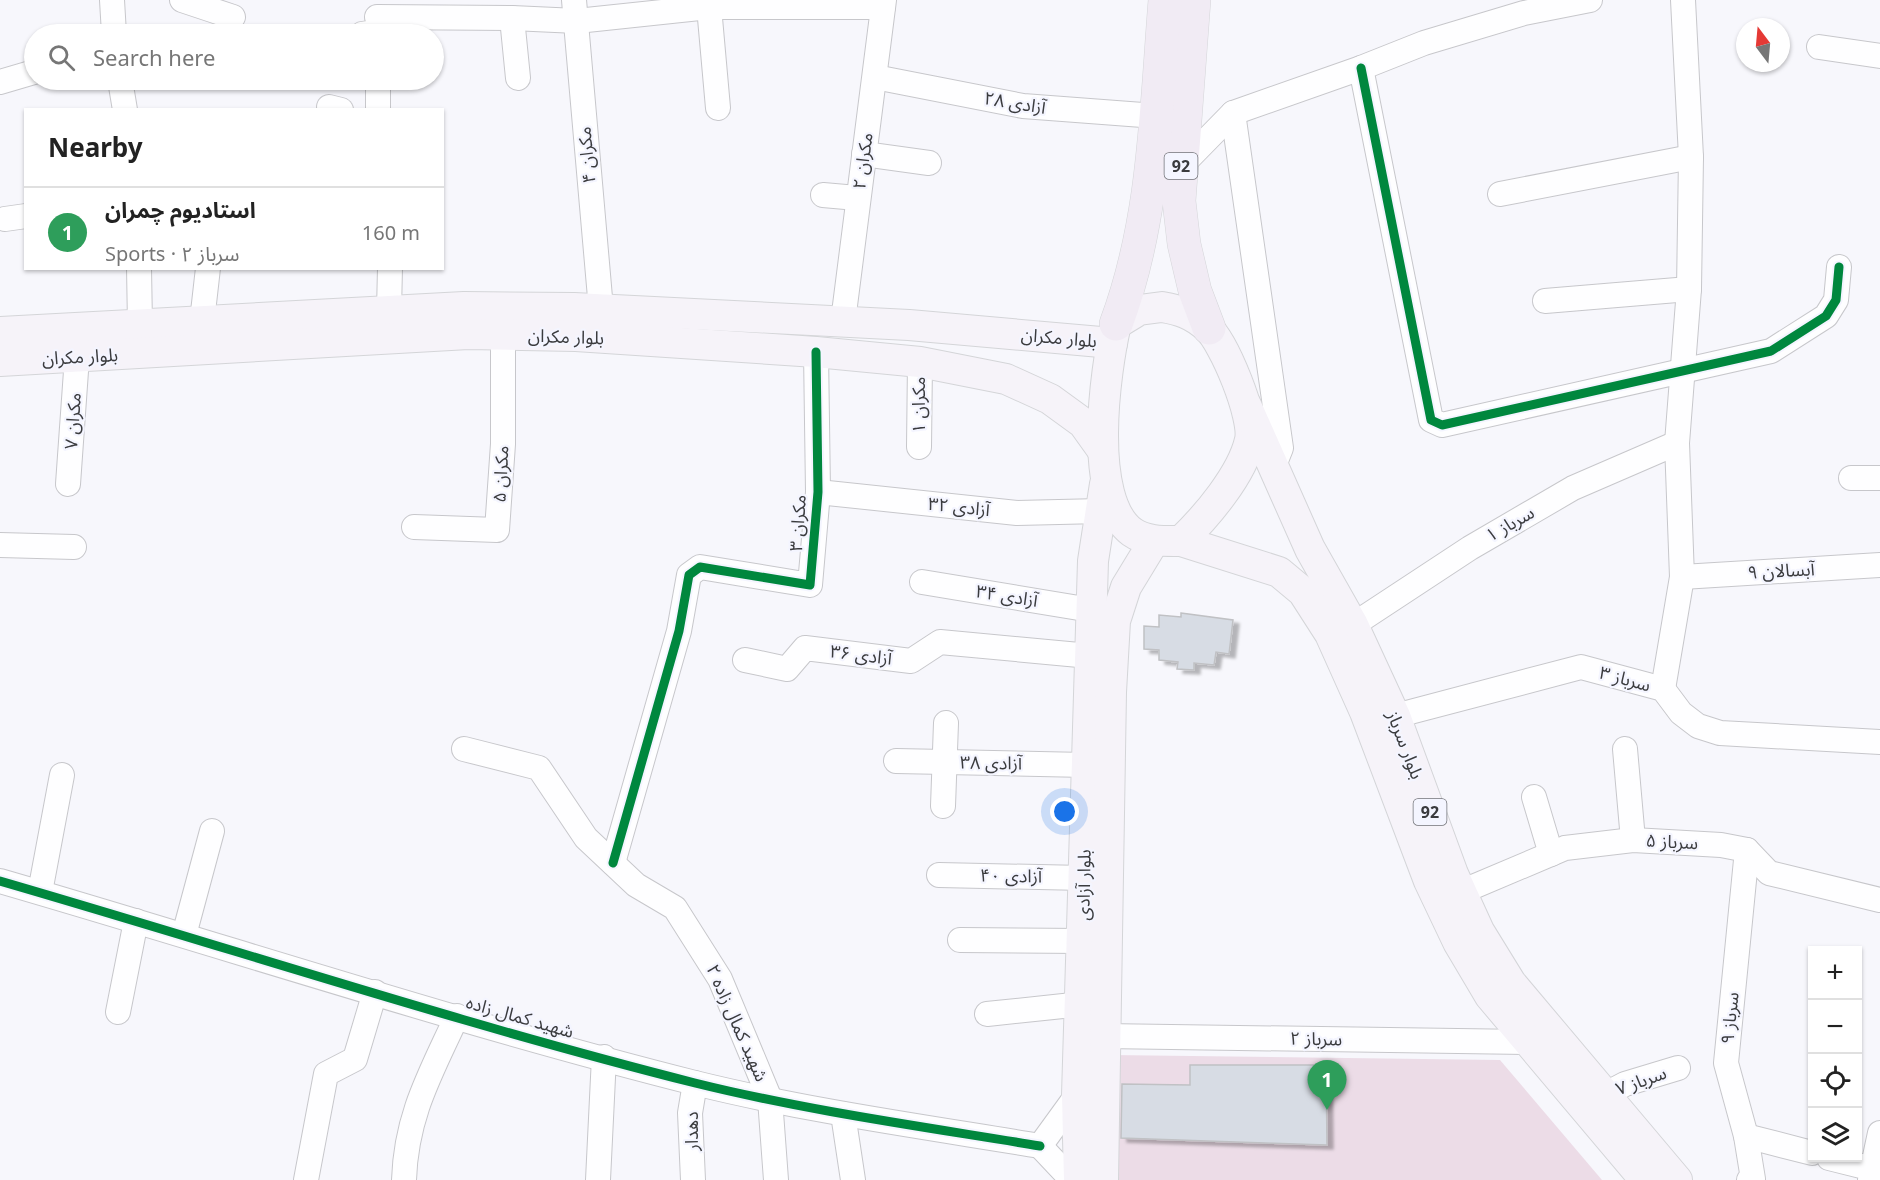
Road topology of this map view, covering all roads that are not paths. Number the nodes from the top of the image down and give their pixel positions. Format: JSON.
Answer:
{"nodes":[{"id":1,"x":112,"y":0,"type":"edge"},
{"id":2,"x":182,"y":0,"type":"edge"},
{"id":3,"x":1165,"y":0,"type":"edge"},
{"id":4,"x":1194,"y":0,"type":"edge"},
{"id":5,"x":1590,"y":0,"type":"edge"},
{"id":6,"x":1683,"y":0,"type":"edge"},
{"id":7,"x":884,"y":4,"type":"edge"},
{"id":8,"x":709,"y":7,"type":"junction"},
{"id":9,"x":575,"y":10,"type":"edge"},
{"id":10,"x":233,"y":17,"type":"dead end"},
{"id":11,"x":512,"y":18,"type":"junction"},
{"id":12,"x":113,"y":24,"type":"edge"},
{"id":13,"x":373,"y":24,"type":"edge"},
{"id":14,"x":1819,"y":47,"type":"dead end"},
{"id":15,"x":1880,"y":56,"type":"edge"},
{"id":16,"x":1361,"y":68,"type":"junction"},
{"id":17,"x":24,"y":75,"type":"edge"},
{"id":18,"x":875,"y":76,"type":"junction"},
{"id":19,"x":518,"y":78,"type":"dead end"},
{"id":20,"x":0,"y":82,"type":"edge"},
{"id":21,"x":124,"y":90,"type":"edge"},
{"id":22,"x":378,"y":90,"type":"edge"},
{"id":23,"x":130,"y":108,"type":"edge"},
{"id":24,"x":378,"y":108,"type":"edge"},
{"id":25,"x":718,"y":108,"type":"dead end"},
{"id":26,"x":1233,"y":112,"type":"junction"},
{"id":27,"x":1156,"y":116,"type":"junction"},
{"id":28,"x":864,"y":154,"type":"junction"},
{"id":29,"x":1691,"y":157,"type":"junction"},
{"id":30,"x":929,"y":163,"type":"dead end"},
{"id":31,"x":1181,"y":166,"type":"junction"},
{"id":32,"x":1500,"y":194,"type":"dead end"},
{"id":33,"x":823,"y":195,"type":"dead end"},
{"id":34,"x":857,"y":198,"type":"junction"},
{"id":35,"x":1839,"y":267,"type":"dead end"},
{"id":36,"x":139,"y":270,"type":"edge"},
{"id":37,"x":208,"y":270,"type":"edge"},
{"id":38,"x":390,"y":270,"type":"edge"},
{"id":39,"x":1689,"y":289,"type":"junction"},
{"id":40,"x":1545,"y":302,"type":"dead end"},
{"id":41,"x":602,"y":309,"type":"junction"},
{"id":42,"x":389,"y":310,"type":"junction"},
{"id":43,"x":202,"y":321,"type":"junction"},
{"id":44,"x":843,"y":321,"type":"junction"},
{"id":45,"x":140,"y":324,"type":"junction"},
{"id":46,"x":1209,"y":328,"type":"junction"},
{"id":47,"x":956,"y":329,"type":"junction"},
{"id":48,"x":1114,"y":333,"type":"junction"},
{"id":49,"x":503,"y":334,"type":"junction"},
{"id":50,"x":816,"y":352,"type":"junction"},
{"id":51,"x":0,"y":357,"type":"edge"},
{"id":52,"x":77,"y":357,"type":"junction"},
{"id":53,"x":933,"y":365,"type":"junction"},
{"id":54,"x":1684,"y":371,"type":"junction"},
{"id":55,"x":1246,"y":405,"type":"junction"},
{"id":56,"x":1677,"y":443,"type":"junction"},
{"id":57,"x":919,"y":447,"type":"dead end"},
{"id":58,"x":1102,"y":451,"type":"junction"},
{"id":59,"x":1274,"y":468,"type":"junction"},
{"id":60,"x":1851,"y":478,"type":"dead end"},
{"id":61,"x":1880,"y":478,"type":"edge"},
{"id":62,"x":68,"y":484,"type":"dead end"},
{"id":63,"x":818,"y":492,"type":"junction"},
{"id":64,"x":1103,"y":498,"type":"junction"},
{"id":65,"x":414,"y":527,"type":"dead end"},
{"id":66,"x":1167,"y":541,"type":"junction"},
{"id":67,"x":0,"y":545,"type":"edge"},
{"id":68,"x":74,"y":547,"type":"dead end"},
{"id":69,"x":1880,"y":565,"type":"edge"},
{"id":70,"x":1682,"y":577,"type":"junction"},
{"id":71,"x":922,"y":582,"type":"dead end"},
{"id":72,"x":1091,"y":610,"type":"junction"},
{"id":73,"x":1353,"y":625,"type":"junction"},
{"id":74,"x":1090,"y":656,"type":"junction"},
{"id":75,"x":745,"y":660,"type":"dead end"},
{"id":76,"x":1663,"y":689,"type":"junction"},
{"id":77,"x":1395,"y":716,"type":"junction"},
{"id":78,"x":946,"y":723,"type":"dead end"},
{"id":79,"x":1880,"y":742,"type":"edge"},
{"id":80,"x":464,"y":749,"type":"dead end"},
{"id":81,"x":1625,"y":749,"type":"dead end"},
{"id":82,"x":896,"y":761,"type":"dead end"},
{"id":83,"x":946,"y":762,"type":"junction"},
{"id":84,"x":1086,"y":765,"type":"junction"},
{"id":85,"x":62,"y":775,"type":"dead end"},
{"id":86,"x":1534,"y":797,"type":"dead end"},
{"id":87,"x":943,"y":806,"type":"dead end"},
{"id":88,"x":212,"y":831,"type":"dead end"},
{"id":89,"x":1633,"y":840,"type":"junction"},
{"id":90,"x":1747,"y":850,"type":"junction"},
{"id":91,"x":1551,"y":854,"type":"junction"},
{"id":92,"x":613,"y":863,"type":"junction"},
{"id":93,"x":939,"y":875,"type":"dead end"},
{"id":94,"x":1084,"y":878,"type":"junction"},
{"id":95,"x":0,"y":881,"type":"edge"},
{"id":96,"x":40,"y":892,"type":"junction"},
{"id":97,"x":1461,"y":892,"type":"junction"},
{"id":98,"x":1880,"y":900,"type":"edge"},
{"id":99,"x":136,"y":921,"type":"junction"},
{"id":100,"x":184,"y":935,"type":"junction"},
{"id":101,"x":960,"y":940,"type":"dead end"},
{"id":102,"x":1083,"y":941,"type":"junction"},
{"id":103,"x":375,"y":992,"type":"junction"},
{"id":104,"x":1082,"y":1004,"type":"junction"},
{"id":105,"x":118,"y":1012,"type":"dead end"},
{"id":106,"x":987,"y":1014,"type":"dead end"},
{"id":107,"x":457,"y":1016,"type":"junction"},
{"id":108,"x":1104,"y":1036,"type":"junction"},
{"id":109,"x":1527,"y":1042,"type":"junction"},
{"id":110,"x":604,"y":1057,"type":"junction"},
{"id":111,"x":1678,"y":1068,"type":"dead end"},
{"id":112,"x":696,"y":1083,"type":"junction"},
{"id":113,"x":1077,"y":1095,"type":"junction"},
{"id":114,"x":1604,"y":1095,"type":"junction"},
{"id":115,"x":770,"y":1099,"type":"junction"},
{"id":116,"x":843,"y":1114,"type":"junction"},
{"id":117,"x":1880,"y":1133,"type":"edge"},
{"id":118,"x":1746,"y":1136,"type":"junction"},
{"id":119,"x":1040,"y":1146,"type":"junction"},
{"id":120,"x":1808,"y":1152,"type":"edge"},
{"id":121,"x":1840,"y":1162,"type":"edge"},
{"id":122,"x":1871,"y":1174,"type":"edge"},
{"id":123,"x":306,"y":1180,"type":"edge"},
{"id":124,"x":404,"y":1180,"type":"edge"},
{"id":125,"x":598,"y":1180,"type":"edge"},
{"id":126,"x":693,"y":1180,"type":"edge"},
{"id":127,"x":776,"y":1180,"type":"edge"},
{"id":128,"x":853,"y":1180,"type":"edge"},
{"id":129,"x":1072,"y":1180,"type":"edge"},
{"id":130,"x":1079,"y":1180,"type":"edge"},
{"id":131,"x":1103,"y":1180,"type":"edge"},
{"id":132,"x":1646,"y":1180,"type":"edge"},
{"id":133,"x":1677,"y":1180,"type":"edge"},
{"id":134,"x":1749,"y":1180,"type":"edge"}],
"edges":[{"from":1,"to":12,"type":"street"},
{"from":2,"to":10,"type":"street"},
{"from":3,"to":27,"type":"highway","number":"92"},
{"from":4,"to":31,"type":"highway","number":"92"},
{"from":5,"to":16,"type":"street"},
{"from":6,"to":29,"type":"street"},
{"from":7,"to":8,"type":"street"},
{"from":7,"to":18,"type":"street","name":"مکران ۲"},
{"from":8,"to":9,"type":"street"},
{"from":8,"to":25,"type":"street"},
{"from":9,"to":11,"type":"street"},
{"from":9,"to":41,"type":"street","name":"مکران ۴"},
{"from":11,"to":13,"type":"street"},
{"from":11,"to":19,"type":"street"},
{"from":14,"to":15,"type":"street"},
{"from":16,"to":26,"type":"street"},
{"from":16,"to":54,"type":"street"},
{"from":17,"to":20,"type":"street"},
{"from":18,"to":27,"type":"street","name":"آزادی ۲۸"},
{"from":18,"to":28,"type":"street","name":"مکران ۲"},
{"from":21,"to":23,"type":"street"},
{"from":22,"to":24,"type":"street"},
{"from":26,"to":31,"type":"street"},
{"from":26,"to":59,"type":"street"},
{"from":27,"to":48,"type":"highway","number":"92"},
{"from":28,"to":30,"type":"street"},
{"from":28,"to":34,"type":"street","name":"مکران ۲"},
{"from":29,"to":32,"type":"street"},
{"from":29,"to":39,"type":"street"},
{"from":31,"to":46,"type":"highway","number":"92"},
{"from":33,"to":34,"type":"street"},
{"from":34,"to":44,"type":"street","name":"مکران ۲"},
{"from":35,"to":54,"type":"street"},
{"from":36,"to":45,"type":"street"},
{"from":37,"to":43,"type":"street"},
{"from":38,"to":42,"type":"street"},
{"from":39,"to":40,"type":"street"},
{"from":39,"to":54,"type":"street"},
{"from":41,"to":42,"type":"main road","name":"بلوار مکران"},
{"from":41,"to":44,"type":"main road","name":"بلوار مکران"},
{"from":42,"to":43,"type":"main road","name":"بلوار مکران"},
{"from":43,"to":45,"type":"main road","name":"بلوار مکران"},
{"from":44,"to":47,"type":"main road","name":"بلوار مکران"},
{"from":45,"to":51,"type":"main road","name":"بلوار مکران"},
{"from":46,"to":48,"type":"main road","number":"92"},
{"from":46,"to":55,"type":"main road","number":"92"},
{"from":47,"to":48,"type":"main road","name":"بلوار مکران"},
{"from":47,"to":53,"type":"main road"},
{"from":48,"to":58,"type":"main road","number":"92"},
{"from":49,"to":50,"type":"main road","name":"بلوار مکران"},
{"from":49,"to":52,"type":"main road","name":"بلوار مکران"},
{"from":49,"to":65,"type":"street","name":"مکران ۵"},
{"from":50,"to":53,"type":"main road","name":"بلوار مکران"},
{"from":50,"to":63,"type":"street","name":"مکران ۳"},
{"from":51,"to":52,"type":"main road","name":"بلوار مکران"},
{"from":52,"to":62,"type":"street","name":"مکران ۷"},
{"from":53,"to":57,"type":"street","name":"مکران ۱"},
{"from":53,"to":58,"type":"main road","name":"بلوار مکران"},
{"from":54,"to":56,"type":"street"},
{"from":55,"to":59,"type":"main road","name":"بلوار سرباز","number":"92"},
{"from":55,"to":66,"type":"main road","number":"92"},
{"from":56,"to":70,"type":"street"},
{"from":56,"to":73,"type":"street","name":"سرباز ۱"},
{"from":58,"to":64,"type":"main road","number":"92"},
{"from":59,"to":73,"type":"main road","name":"بلوار سرباز","number":"92"},
{"from":60,"to":61,"type":"street"},
{"from":63,"to":64,"type":"street","name":"آزادی ۳۲"},
{"from":63,"to":92,"type":"street","name":"مکران ۳"},
{"from":64,"to":66,"type":"main road","number":"92"},
{"from":64,"to":72,"type":"main road","name":"بلوار آزادی"},
{"from":66,"to":108,"type":"main road","name":"بلوار آزادی"},
{"from":66,"to":109,"type":"main road","name":"بلوار سرباز","number":"92"},
{"from":67,"to":68,"type":"street"},
{"from":69,"to":70,"type":"street","name":"آبسالان ۹"},
{"from":70,"to":76,"type":"street"},
{"from":71,"to":72,"type":"street","name":"آزادی ۳۴"},
{"from":72,"to":74,"type":"main road","name":"بلوار آزادی"},
{"from":73,"to":77,"type":"main road","name":"بلوار سرباز","number":"92"},
{"from":74,"to":75,"type":"street","name":"آزادی ۳۶"},
{"from":74,"to":84,"type":"main road","name":"بلوار آزادی"},
{"from":76,"to":77,"type":"street","name":"سرباز ۳"},
{"from":76,"to":79,"type":"street","name":"سرباز ۳"},
{"from":77,"to":97,"type":"main road","name":"بلوار سرباز","number":"92"},
{"from":78,"to":83,"type":"street"},
{"from":80,"to":92,"type":"street","name":"شهید کمال زاده ۲"},
{"from":81,"to":89,"type":"street"},
{"from":82,"to":83,"type":"street","name":"آزادی ۳۸"},
{"from":83,"to":84,"type":"street","name":"آزادی ۳۸"},
{"from":83,"to":87,"type":"street"},
{"from":84,"to":94,"type":"main road","name":"بلوار آزادی"},
{"from":85,"to":96,"type":"street"},
{"from":86,"to":91,"type":"street"},
{"from":88,"to":100,"type":"street"},
{"from":89,"to":90,"type":"street","name":"سرباز ۵"},
{"from":89,"to":91,"type":"street","name":"سرباز ۵"},
{"from":90,"to":98,"type":"street"},
{"from":90,"to":118,"type":"street","name":"سرباز ۹"},
{"from":91,"to":97,"type":"street","name":"سرباز ۵"},
{"from":92,"to":115,"type":"street","name":"شهید کمال زاده ۲"},
{"from":93,"to":94,"type":"street","name":"آزادی ۴۰"},
{"from":94,"to":102,"type":"main road","name":"بلوار آزادی"},
{"from":95,"to":96,"type":"street","name":"شهید کمال زاده"},
{"from":96,"to":99,"type":"street","name":"شهید کمال زاده"},
{"from":97,"to":114,"type":"main road","name":"بلوار سرباز","number":"92"},
{"from":99,"to":100,"type":"street","name":"شهید کمال زاده"},
{"from":99,"to":105,"type":"street"},
{"from":100,"to":103,"type":"street","name":"شهید کمال زاده"},
{"from":101,"to":102,"type":"street"},
{"from":102,"to":104,"type":"main road","name":"بلوار آزادی"},
{"from":103,"to":107,"type":"street","name":"شهید کمال زاده"},
{"from":103,"to":123,"type":"street"},
{"from":104,"to":106,"type":"street"},
{"from":104,"to":113,"type":"main road","name":"بلوار آزادی"},
{"from":107,"to":110,"type":"street","name":"شهید کمال زاده"},
{"from":107,"to":124,"type":"street"},
{"from":108,"to":109,"type":"street","name":"سرباز ۲"},
{"from":108,"to":131,"type":"main road","name":"بلوار آزادی"},
{"from":109,"to":132,"type":"main road","name":"بلوار سرباز","number":"92"},
{"from":110,"to":112,"type":"street","name":"شهید کمال زاده"},
{"from":110,"to":125,"type":"street"},
{"from":111,"to":114,"type":"street","name":"سرباز ۷"},
{"from":112,"to":115,"type":"street","name":"شهید کمال زاده"},
{"from":112,"to":126,"type":"street","name":"دهدار"},
{"from":113,"to":119,"type":"street"},
{"from":113,"to":130,"type":"main road","name":"بلوار آزادی"},
{"from":114,"to":133,"type":"main road","name":"بلوار سرباز","number":"92"},
{"from":115,"to":116,"type":"street","name":"شهید کمال زاده"},
{"from":115,"to":127,"type":"street","name":"شهید کمال زاده ۲"},
{"from":116,"to":119,"type":"street","name":"شهید کمال زاده"},
{"from":116,"to":128,"type":"street"},
{"from":117,"to":122,"type":"street"},
{"from":118,"to":120,"type":"street"},
{"from":118,"to":134,"type":"street","name":"سرباز ۹"},
{"from":119,"to":129,"type":"street"},
{"from":121,"to":122,"type":"street"}]}
